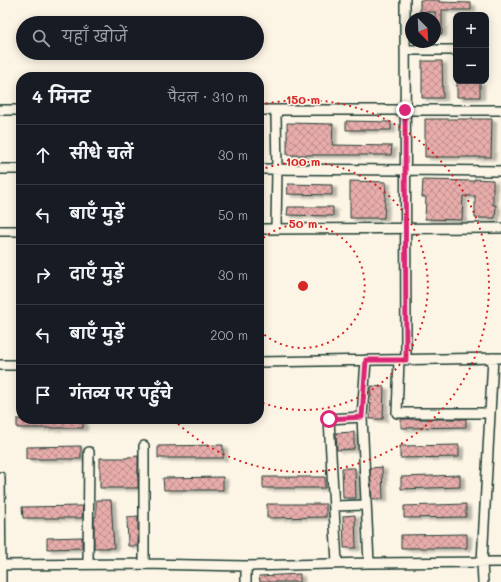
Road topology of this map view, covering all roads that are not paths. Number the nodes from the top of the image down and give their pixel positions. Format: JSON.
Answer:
{"nodes":[{"id":1,"x":405,"y":0,"type":"edge"},
{"id":2,"x":405,"y":50,"type":"junction"},
{"id":3,"x":453,"y":50,"type":"edge"},
{"id":4,"x":0,"y":110,"type":"edge"},
{"id":5,"x":16,"y":110,"type":"edge"},
{"id":6,"x":264,"y":110,"type":"edge"},
{"id":7,"x":278,"y":110,"type":"junction"},
{"id":8,"x":405,"y":110,"type":"junction"},
{"id":9,"x":501,"y":110,"type":"edge"},
{"id":10,"x":0,"y":169,"type":"edge"},
{"id":11,"x":16,"y":169,"type":"edge"},
{"id":12,"x":264,"y":169,"type":"edge"},
{"id":13,"x":277,"y":169,"type":"junction"},
{"id":14,"x":405,"y":170,"type":"junction"},
{"id":15,"x":501,"y":172,"type":"edge"},
{"id":16,"x":276,"y":228,"type":"junction"},
{"id":17,"x":501,"y":228,"type":"edge"},
{"id":18,"x":264,"y":229,"type":"edge"},
{"id":19,"x":406,"y":229,"type":"junction"},
{"id":20,"x":0,"y":231,"type":"edge"},
{"id":21,"x":16,"y":231,"type":"edge"},
{"id":22,"x":497,"y":358,"type":"edge"},
{"id":23,"x":366,"y":360,"type":"junction"},
{"id":24,"x":402,"y":360,"type":"junction"},
{"id":25,"x":264,"y":362,"type":"edge"},
{"id":26,"x":0,"y":365,"type":"edge"},
{"id":27,"x":16,"y":365,"type":"edge"},
{"id":28,"x":489,"y":413,"type":"junction"},
{"id":29,"x":362,"y":417,"type":"junction"},
{"id":30,"x":144,"y":446,"type":"dead end"},
{"id":31,"x":89,"y":452,"type":"dead end"},
{"id":32,"x":0,"y":477,"type":"edge"},
{"id":33,"x":366,"y":505,"type":"junction"},
{"id":34,"x":334,"y":506,"type":"junction"},
{"id":35,"x":482,"y":562,"type":"junction"},
{"id":36,"x":501,"y":562,"type":"edge"},
{"id":37,"x":337,"y":563,"type":"junction"},
{"id":38,"x":368,"y":563,"type":"junction"},
{"id":39,"x":88,"y":564,"type":"junction"},
{"id":40,"x":144,"y":564,"type":"junction"},
{"id":41,"x":0,"y":565,"type":"edge"},
{"id":42,"x":246,"y":566,"type":"junction"},
{"id":43,"x":1,"y":582,"type":"edge"},
{"id":44,"x":246,"y":582,"type":"edge"},
{"id":45,"x":483,"y":582,"type":"edge"}],
"edges":[{"from":1,"to":2,"type":"street"},
{"from":2,"to":3,"type":"street"},
{"from":2,"to":8,"type":"street"},
{"from":4,"to":5,"type":"street"},
{"from":6,"to":7,"type":"street"},
{"from":7,"to":8,"type":"street"},
{"from":7,"to":13,"type":"street"},
{"from":8,"to":9,"type":"street"},
{"from":8,"to":14,"type":"street"},
{"from":10,"to":11,"type":"street"},
{"from":12,"to":13,"type":"street"},
{"from":13,"to":14,"type":"street"},
{"from":13,"to":16,"type":"street"},
{"from":14,"to":15,"type":"street"},
{"from":14,"to":19,"type":"street"},
{"from":16,"to":18,"type":"street"},
{"from":16,"to":19,"type":"street"},
{"from":17,"to":19,"type":"street"},
{"from":19,"to":24,"type":"street"},
{"from":20,"to":21,"type":"street"},
{"from":22,"to":24,"type":"street"},
{"from":22,"to":28,"type":"street"},
{"from":23,"to":24,"type":"street"},
{"from":23,"to":25,"type":"street"},
{"from":23,"to":29,"type":"street"},
{"from":24,"to":28,"type":"street"},
{"from":26,"to":27,"type":"street"},
{"from":28,"to":35,"type":"street"},
{"from":29,"to":33,"type":"street"},
{"from":29,"to":34,"type":"street"},
{"from":30,"to":40,"type":"street"},
{"from":31,"to":39,"type":"street"},
{"from":32,"to":41,"type":"street"},
{"from":33,"to":34,"type":"street"},
{"from":33,"to":38,"type":"street"},
{"from":34,"to":37,"type":"street"},
{"from":35,"to":36,"type":"street"},
{"from":35,"to":38,"type":"street"},
{"from":35,"to":45,"type":"street"},
{"from":37,"to":38,"type":"street"},
{"from":37,"to":42,"type":"street"},
{"from":39,"to":40,"type":"street"},
{"from":39,"to":41,"type":"street"},
{"from":40,"to":42,"type":"street"},
{"from":41,"to":43,"type":"street"},
{"from":42,"to":44,"type":"street"}]}
